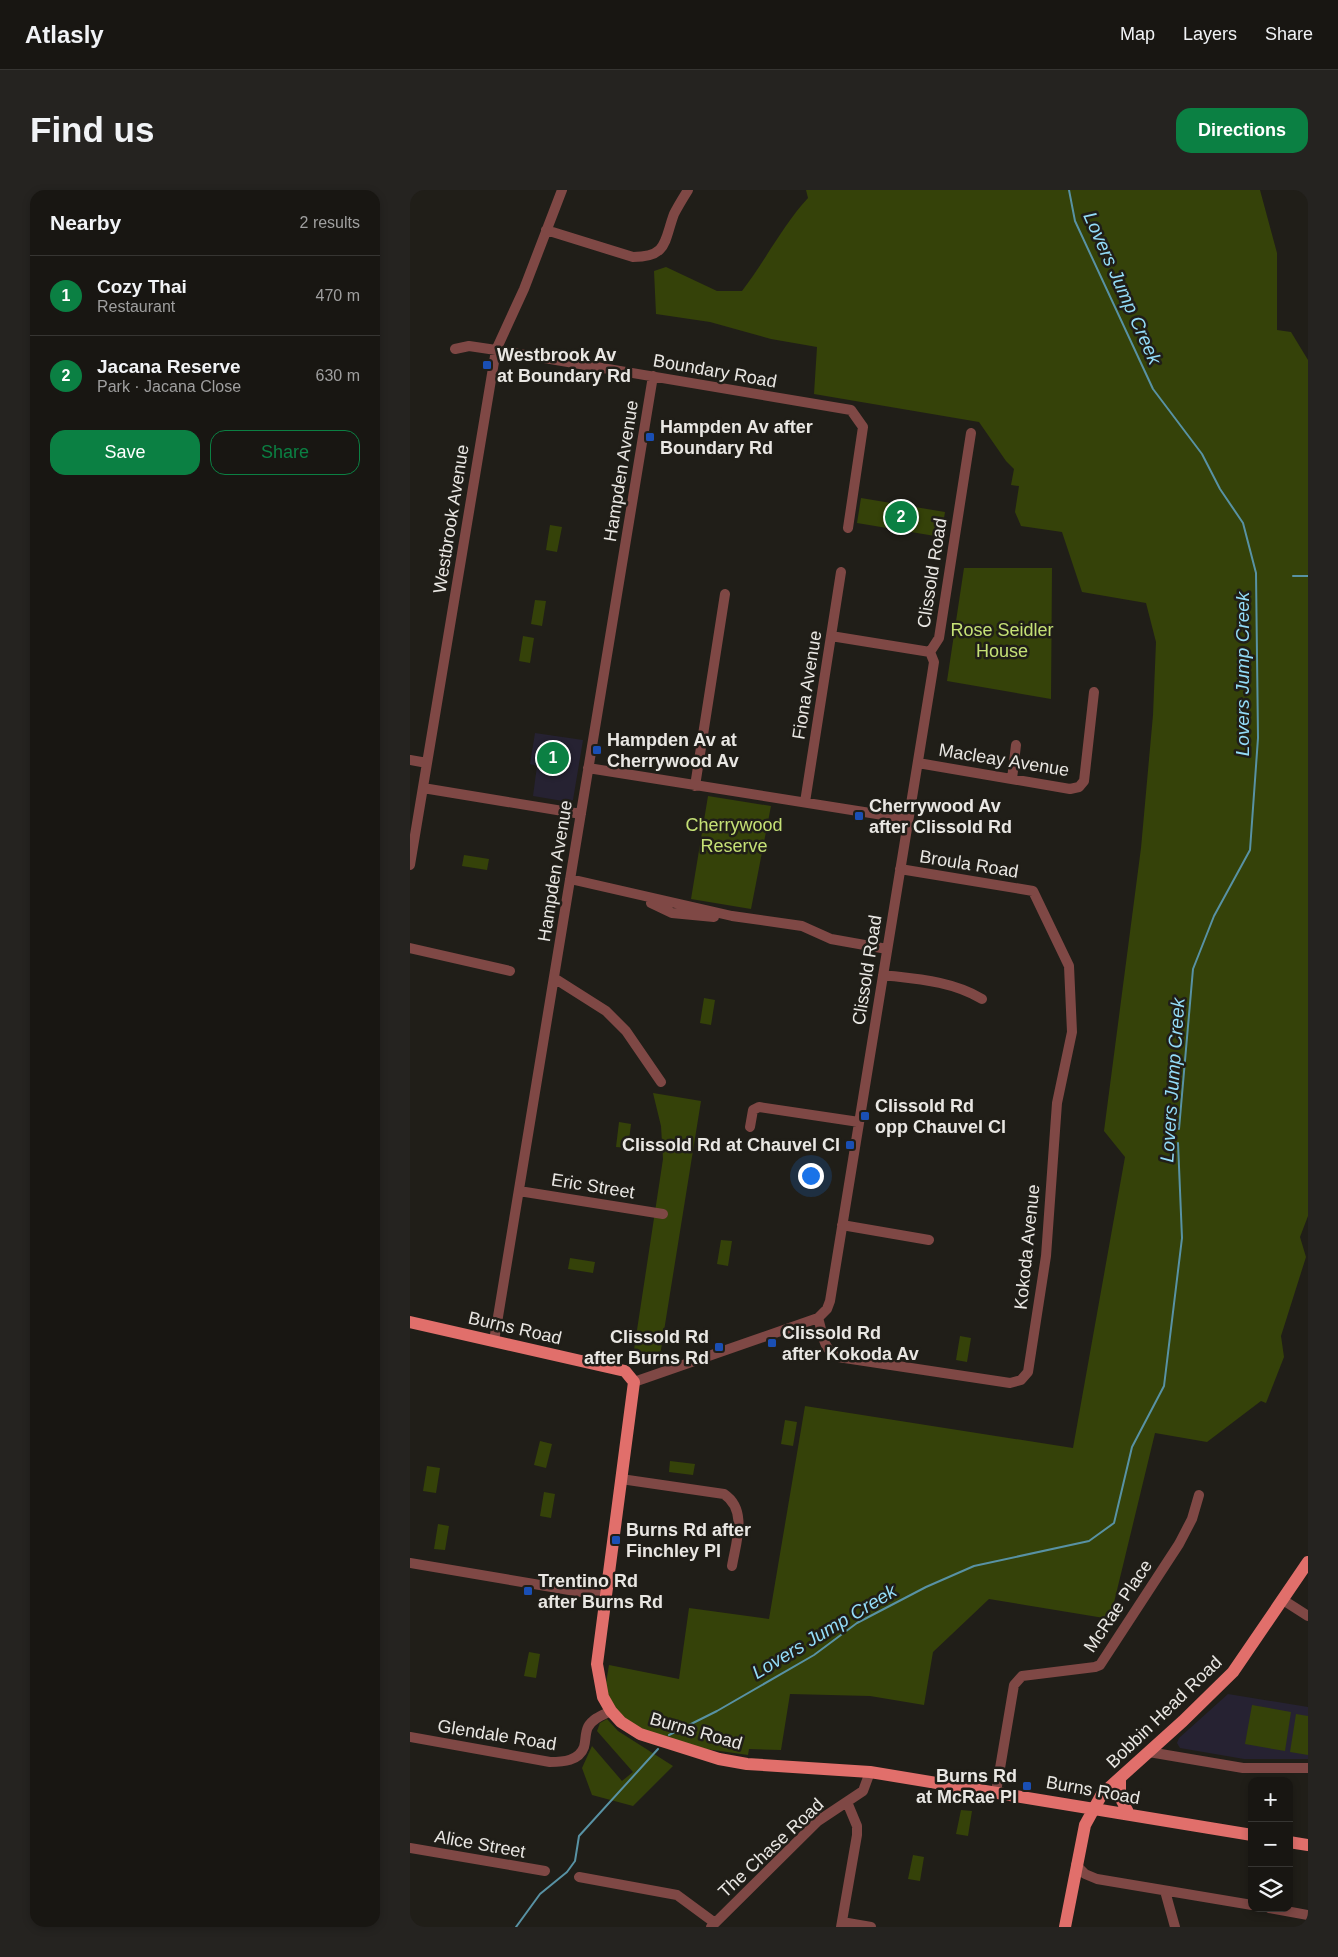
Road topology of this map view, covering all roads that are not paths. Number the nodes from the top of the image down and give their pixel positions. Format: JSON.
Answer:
{"nodes":[{"id":1,"x":562,"y":190,"type":"edge"},
{"id":2,"x":688,"y":190,"type":"edge"},
{"id":3,"x":546,"y":230,"type":"junction"},
{"id":4,"x":456,"y":349,"type":"dead end"},
{"id":5,"x":496,"y":350,"type":"junction"},
{"id":6,"x":653,"y":376,"type":"junction"},
{"id":7,"x":971,"y":433,"type":"dead end"},
{"id":8,"x":848,"y":528,"type":"dead end"},
{"id":9,"x":841,"y":572,"type":"dead end"},
{"id":10,"x":725,"y":594,"type":"dead end"},
{"id":11,"x":831,"y":636,"type":"junction"},
{"id":12,"x":930,"y":652,"type":"junction"},
{"id":13,"x":1094,"y":692,"type":"dead end"},
{"id":14,"x":1016,"y":745,"type":"dead end"},
{"id":15,"x":410,"y":760,"type":"edge"},
{"id":16,"x":427,"y":763,"type":"junction"},
{"id":17,"x":918,"y":763,"type":"junction"},
{"id":18,"x":588,"y":768,"type":"junction"},
{"id":19,"x":1012,"y":778,"type":"junction"},
{"id":20,"x":695,"y":786,"type":"junction"},
{"id":21,"x":423,"y":788,"type":"junction"},
{"id":22,"x":805,"y":802,"type":"junction"},
{"id":23,"x":581,"y":814,"type":"junction"},
{"id":24,"x":908,"y":819,"type":"junction"},
{"id":25,"x":410,"y":865,"type":"edge"},
{"id":26,"x":900,"y":869,"type":"junction"},
{"id":27,"x":570,"y":879,"type":"junction"},
{"id":28,"x":1033,"y":891,"type":"joint"},
{"id":29,"x":410,"y":948,"type":"edge"},
{"id":30,"x":887,"y":949,"type":"junction"},
{"id":31,"x":510,"y":971,"type":"dead end"},
{"id":32,"x":883,"y":975,"type":"junction"},
{"id":33,"x":554,"y":978,"type":"junction"},
{"id":34,"x":982,"y":999,"type":"dead end"},
{"id":35,"x":661,"y":1082,"type":"dead end"},
{"id":36,"x":859,"y":1122,"type":"junction"},
{"id":37,"x":750,"y":1127,"type":"dead end"},
{"id":38,"x":518,"y":1191,"type":"junction"},
{"id":39,"x":663,"y":1214,"type":"dead end"},
{"id":40,"x":842,"y":1226,"type":"junction"},
{"id":41,"x":929,"y":1240,"type":"dead end"},
{"id":42,"x":818,"y":1318,"type":"junction"},
{"id":43,"x":410,"y":1322,"type":"edge"},
{"id":44,"x":494,"y":1341,"type":"junction"},
{"id":45,"x":634,"y":1382,"type":"junction"},
{"id":46,"x":620,"y":1479,"type":"junction"},
{"id":47,"x":1198,"y":1495,"type":"dead end"},
{"id":48,"x":1308,"y":1562,"type":"edge"},
{"id":49,"x":410,"y":1563,"type":"edge"},
{"id":50,"x":732,"y":1566,"type":"dead end"},
{"id":51,"x":605,"y":1596,"type":"junction"},
{"id":52,"x":1282,"y":1600,"type":"junction"},
{"id":53,"x":1308,"y":1616,"type":"edge"},
{"id":54,"x":611,"y":1711,"type":"junction"},
{"id":55,"x":410,"y":1737,"type":"edge"},
{"id":56,"x":1149,"y":1752,"type":"junction"},
{"id":57,"x":1308,"y":1768,"type":"edge"},
{"id":58,"x":870,"y":1772,"type":"junction"},
{"id":59,"x":1120,"y":1778,"type":"junction"},
{"id":60,"x":996,"y":1792,"type":"junction"},
{"id":61,"x":848,"y":1802,"type":"junction"},
{"id":62,"x":1094,"y":1808,"type":"junction"},
{"id":63,"x":1130,"y":1814,"type":"junction"},
{"id":64,"x":1248,"y":1834,"type":"edge"},
{"id":65,"x":1293,"y":1843,"type":"edge"},
{"id":66,"x":1308,"y":1845,"type":"edge"},
{"id":67,"x":410,"y":1848,"type":"edge"},
{"id":68,"x":1076,"y":1865,"type":"junction"},
{"id":69,"x":545,"y":1871,"type":"dead end"},
{"id":70,"x":578,"y":1877,"type":"dead end"},
{"id":71,"x":1097,"y":1879,"type":"junction"},
{"id":72,"x":1073,"y":1886,"type":"junction"},
{"id":73,"x":1165,"y":1890,"type":"junction"},
{"id":74,"x":1248,"y":1904,"type":"edge"},
{"id":75,"x":1291,"y":1912,"type":"edge"},
{"id":76,"x":1308,"y":1915,"type":"edge"},
{"id":77,"x":713,"y":1925,"type":"edge"},
{"id":78,"x":841,"y":1925,"type":"edge"},
{"id":79,"x":871,"y":1927,"type":"edge"},
{"id":80,"x":1065,"y":1927,"type":"edge"},
{"id":81,"x":1175,"y":1927,"type":"edge"}],
"edges":[{"from":1,"to":3,"type":"street","name":"Westbrook Avenue"},
{"from":2,"to":3,"type":"street"},
{"from":3,"to":5,"type":"street","name":"Westbrook Avenue"},
{"from":4,"to":5,"type":"street","name":"Boundary Road"},
{"from":5,"to":6,"type":"street","name":"Boundary Road"},
{"from":5,"to":16,"type":"street","name":"Westbrook Avenue"},
{"from":6,"to":8,"type":"street","name":"Boundary Road"},
{"from":6,"to":18,"type":"street","name":"Hampden Avenue"},
{"from":7,"to":12,"type":"street","name":"Clissold Road"},
{"from":9,"to":11,"type":"street","name":"Fiona Avenue"},
{"from":10,"to":20,"type":"street"},
{"from":11,"to":12,"type":"street"},
{"from":11,"to":22,"type":"street","name":"Fiona Avenue"},
{"from":12,"to":17,"type":"street","name":"Clissold Road"},
{"from":13,"to":19,"type":"street","name":"Macleay Avenue"},
{"from":14,"to":19,"type":"street"},
{"from":15,"to":16,"type":"street"},
{"from":16,"to":21,"type":"street","name":"Westbrook Avenue"},
{"from":17,"to":19,"type":"street","name":"Macleay Avenue"},
{"from":17,"to":24,"type":"street","name":"Clissold Road"},
{"from":18,"to":20,"type":"street"},
{"from":18,"to":23,"type":"street","name":"Hampden Avenue"},
{"from":20,"to":22,"type":"street"},
{"from":21,"to":23,"type":"street"},
{"from":21,"to":25,"type":"street","name":"Westbrook Avenue"},
{"from":22,"to":24,"type":"street"},
{"from":23,"to":27,"type":"street","name":"Hampden Avenue"},
{"from":24,"to":26,"type":"street","name":"Clissold Road"},
{"from":26,"to":28,"type":"street","name":"Broula Road"},
{"from":26,"to":30,"type":"street","name":"Clissold Road"},
{"from":27,"to":30,"type":"street"},
{"from":27,"to":33,"type":"street","name":"Hampden Avenue"},
{"from":28,"to":42,"type":"street","name":"Kokoda Avenue"},
{"from":29,"to":31,"type":"street"},
{"from":30,"to":32,"type":"street","name":"Clissold Road"},
{"from":32,"to":34,"type":"street"},
{"from":32,"to":36,"type":"street","name":"Clissold Road"},
{"from":33,"to":35,"type":"street"},
{"from":33,"to":38,"type":"street","name":"Hampden Avenue"},
{"from":36,"to":37,"type":"street"},
{"from":36,"to":40,"type":"street","name":"Clissold Road"},
{"from":38,"to":39,"type":"street","name":"Eric Street"},
{"from":38,"to":44,"type":"street","name":"Hampden Avenue"},
{"from":40,"to":41,"type":"street"},
{"from":40,"to":42,"type":"street","name":"Clissold Road"},
{"from":42,"to":45,"type":"street"},
{"from":43,"to":44,"type":"main road","name":"Burns Road"},
{"from":44,"to":45,"type":"main road","name":"Burns Road"},
{"from":45,"to":46,"type":"main road","name":"Burns Road"},
{"from":46,"to":50,"type":"street"},
{"from":46,"to":51,"type":"main road","name":"Burns Road"},
{"from":47,"to":60,"type":"street","name":"McRae Place"},
{"from":48,"to":52,"type":"main road","name":"Bobbin Head Road"},
{"from":49,"to":51,"type":"street"},
{"from":51,"to":54,"type":"main road","name":"Burns Road"},
{"from":52,"to":53,"type":"street"},
{"from":52,"to":56,"type":"main road","name":"Bobbin Head Road"},
{"from":54,"to":55,"type":"street","name":"Glendale Road"},
{"from":54,"to":58,"type":"main road","name":"Burns Road"},
{"from":56,"to":57,"type":"street"},
{"from":56,"to":59,"type":"main road","name":"Bobbin Head Road"},
{"from":58,"to":60,"type":"main road","name":"Burns Road"},
{"from":58,"to":61,"type":"street","name":"The Chase Road"},
{"from":59,"to":62,"type":"main road","name":"Bobbin Head Road"},
{"from":59,"to":63,"type":"main road"},
{"from":60,"to":62,"type":"main road","name":"Burns Road"},
{"from":61,"to":77,"type":"street","name":"The Chase Road"},
{"from":61,"to":78,"type":"street"},
{"from":62,"to":63,"type":"main road","name":"Burns Road"},
{"from":62,"to":68,"type":"main road","name":"Bobbin Head Road"},
{"from":63,"to":64,"type":"main road","name":"Burns Road"},
{"from":65,"to":66,"type":"main road"},
{"from":67,"to":69,"type":"street","name":"Alice Street"},
{"from":68,"to":71,"type":"street"},
{"from":68,"to":72,"type":"main road","name":"Bobbin Head Road"},
{"from":70,"to":77,"type":"street"},
{"from":71,"to":72,"type":"street"},
{"from":71,"to":73,"type":"street"},
{"from":72,"to":80,"type":"main road","name":"Bobbin Head Road"},
{"from":73,"to":74,"type":"street"},
{"from":73,"to":81,"type":"street"},
{"from":75,"to":76,"type":"street"},
{"from":78,"to":79,"type":"street"}]}
